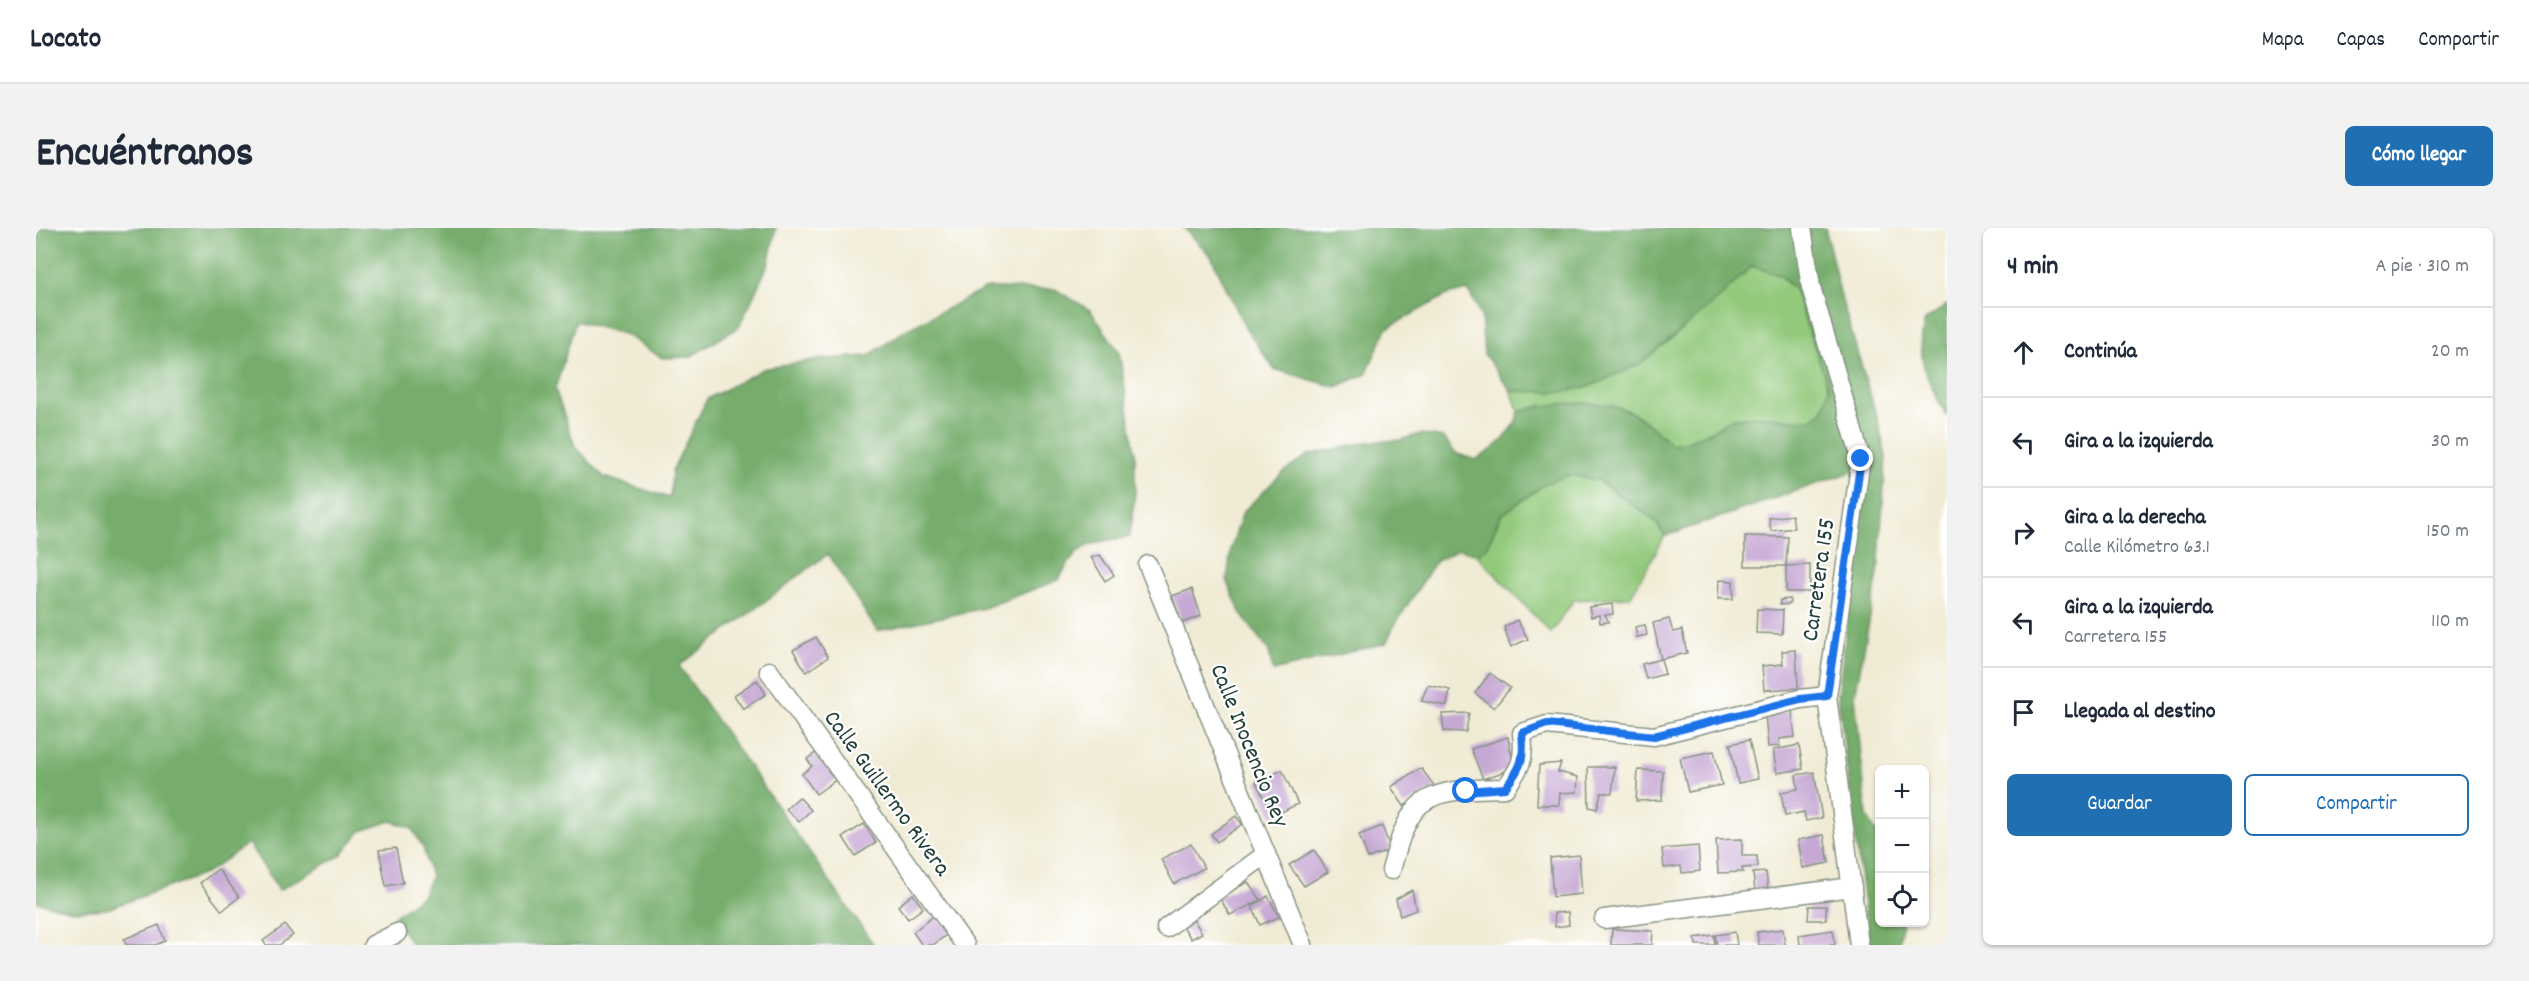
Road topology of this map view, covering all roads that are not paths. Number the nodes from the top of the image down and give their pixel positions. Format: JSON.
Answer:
{"nodes":[{"id":1,"x":1802,"y":228,"type":"edge"},
{"id":2,"x":1148,"y":565,"type":"dead end"},
{"id":3,"x":769,"y":671,"type":"dead end"},
{"id":4,"x":1827,"y":696,"type":"junction"},
{"id":5,"x":1266,"y":854,"type":"junction"},
{"id":6,"x":1391,"y":870,"type":"dead end"},
{"id":7,"x":1852,"y":887,"type":"junction"},
{"id":8,"x":1604,"y":919,"type":"dead end"},
{"id":9,"x":1166,"y":928,"type":"dead end"},
{"id":10,"x":397,"y":933,"type":"dead end"},
{"id":11,"x":373,"y":945,"type":"edge"},
{"id":12,"x":965,"y":945,"type":"edge"},
{"id":13,"x":1303,"y":945,"type":"edge"},
{"id":14,"x":1859,"y":945,"type":"edge"}],
"edges":[{"from":1,"to":4,"type":"street","name":"Carretera 155"},
{"from":2,"to":5,"type":"street","name":"Calle Inocencio Rey"},
{"from":3,"to":12,"type":"street","name":"Calle Guillermo Rivera"},
{"from":4,"to":6,"type":"street"},
{"from":4,"to":7,"type":"street","name":"Carretera 155"},
{"from":5,"to":9,"type":"street"},
{"from":5,"to":13,"type":"street","name":"Calle Inocencio Rey"},
{"from":7,"to":8,"type":"street"},
{"from":7,"to":14,"type":"street","name":"Carretera 155"},
{"from":10,"to":11,"type":"street"}]}
